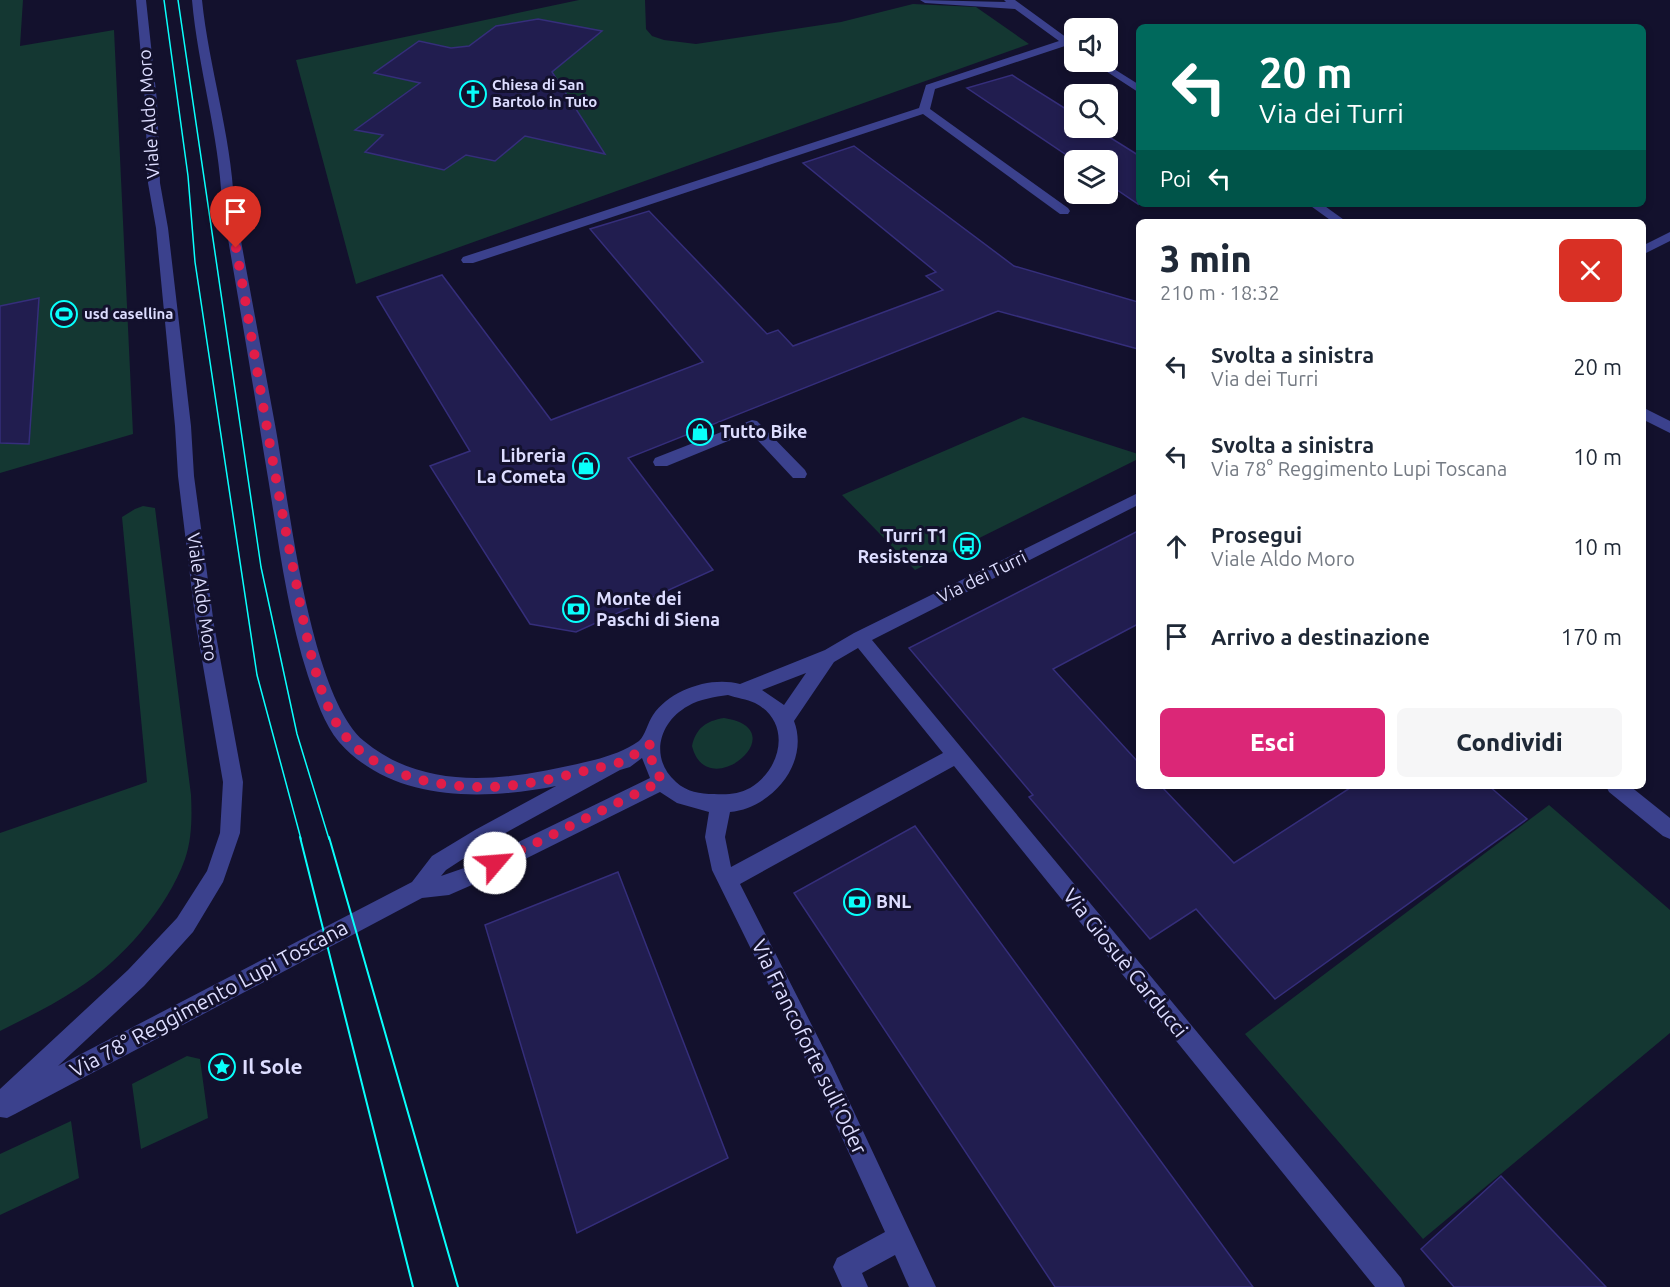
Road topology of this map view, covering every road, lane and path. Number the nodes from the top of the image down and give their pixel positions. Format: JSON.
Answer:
{"nodes":[{"id":1,"x":141,"y":0,"type":"edge"},
{"id":2,"x":197,"y":0,"type":"edge"},
{"id":3,"x":925,"y":0,"type":"edge"},
{"id":4,"x":1012,"y":3,"type":"edge"},
{"id":5,"x":1064,"y":39,"type":"edge"},
{"id":6,"x":1064,"y":46,"type":"edge"},
{"id":7,"x":1112,"y":72,"type":"edge"},
{"id":8,"x":1136,"y":88,"type":"edge"},
{"id":9,"x":924,"y":110,"type":"junction"},
{"id":10,"x":1318,"y":207,"type":"edge"},
{"id":11,"x":1064,"y":211,"type":"dead end"},
{"id":12,"x":1336,"y":219,"type":"edge"},
{"id":13,"x":1670,"y":236,"type":"edge"},
{"id":14,"x":1646,"y":249,"type":"edge"},
{"id":15,"x":468,"y":260,"type":"dead end"},
{"id":16,"x":1646,"y":414,"type":"edge"},
{"id":17,"x":1670,"y":428,"type":"edge"},
{"id":18,"x":661,"y":462,"type":"dead end"},
{"id":19,"x":799,"y":474,"type":"dead end"},
{"id":20,"x":1136,"y":499,"type":"edge"},
{"id":21,"x":860,"y":638,"type":"junction"},
{"id":22,"x":827,"y":657,"type":"junction"},
{"id":23,"x":744,"y":690,"type":"junction"},
{"id":24,"x":785,"y":719,"type":"junction"},
{"id":25,"x":651,"y":744,"type":"junction"},
{"id":26,"x":955,"y":756,"type":"junction"},
{"id":27,"x":623,"y":761,"type":"junction"},
{"id":28,"x":662,"y":781,"type":"junction"},
{"id":29,"x":1620,"y":789,"type":"edge"},
{"id":30,"x":722,"y":804,"type":"junction"},
{"id":31,"x":1670,"y":830,"type":"edge"},
{"id":32,"x":727,"y":880,"type":"junction"},
{"id":33,"x":419,"y":889,"type":"junction"},
{"id":34,"x":0,"y":1105,"type":"edge"},
{"id":35,"x":0,"y":1110,"type":"edge"},
{"id":36,"x":900,"y":1238,"type":"junction"},
{"id":37,"x":855,"y":1287,"type":"edge"},
{"id":38,"x":922,"y":1287,"type":"edge"},
{"id":39,"x":1392,"y":1287,"type":"edge"}],
"edges":[{"from":1,"to":34,"type":"street","name":"Viale Aldo Moro"},
{"from":2,"to":27,"type":"street"},
{"from":3,"to":4,"type":"street"},
{"from":4,"to":5,"type":"street"},
{"from":6,"to":9,"type":"street"},
{"from":7,"to":8,"type":"street"},
{"from":9,"to":11,"type":"street"},
{"from":9,"to":15,"type":"street"},
{"from":10,"to":12,"type":"street"},
{"from":13,"to":14,"type":"street"},
{"from":16,"to":17,"type":"street"},
{"from":18,"to":19,"type":"street"},
{"from":20,"to":21,"type":"street","name":"Via dei Turri"},
{"from":21,"to":22,"type":"street","name":"Via dei Turri"},
{"from":21,"to":26,"type":"street","name":"Via Giosuè Carducci"},
{"from":22,"to":23,"type":"street","name":"Via dei Turri"},
{"from":22,"to":24,"type":"street","name":"Via dei Turri"},
{"from":23,"to":24,"type":"street","name":"Via dei Turri"},
{"from":23,"to":25,"type":"street","name":"Via dei Turri"},
{"from":24,"to":30,"type":"street"},
{"from":25,"to":27,"type":"street","name":"Via 78° Reggimento Lupi Toscana"},
{"from":25,"to":28,"type":"street"},
{"from":26,"to":32,"type":"street"},
{"from":26,"to":39,"type":"street","name":"Via Giosuè Carducci"},
{"from":27,"to":33,"type":"street","name":"Via 78° Reggimento Lupi Toscana"},
{"from":28,"to":30,"type":"street"},
{"from":28,"to":33,"type":"street","name":"Via 78° Reggimento Lupi Toscana"},
{"from":29,"to":31,"type":"street"},
{"from":30,"to":32,"type":"street","name":"Via Francoforte sull'Oder"},
{"from":32,"to":36,"type":"street","name":"Via Francoforte sull'Oder"},
{"from":33,"to":35,"type":"street","name":"Via 78° Reggimento Lupi Toscana"},
{"from":36,"to":37,"type":"street"},
{"from":36,"to":38,"type":"street","name":"Via Francoforte sull'Oder"}]}
